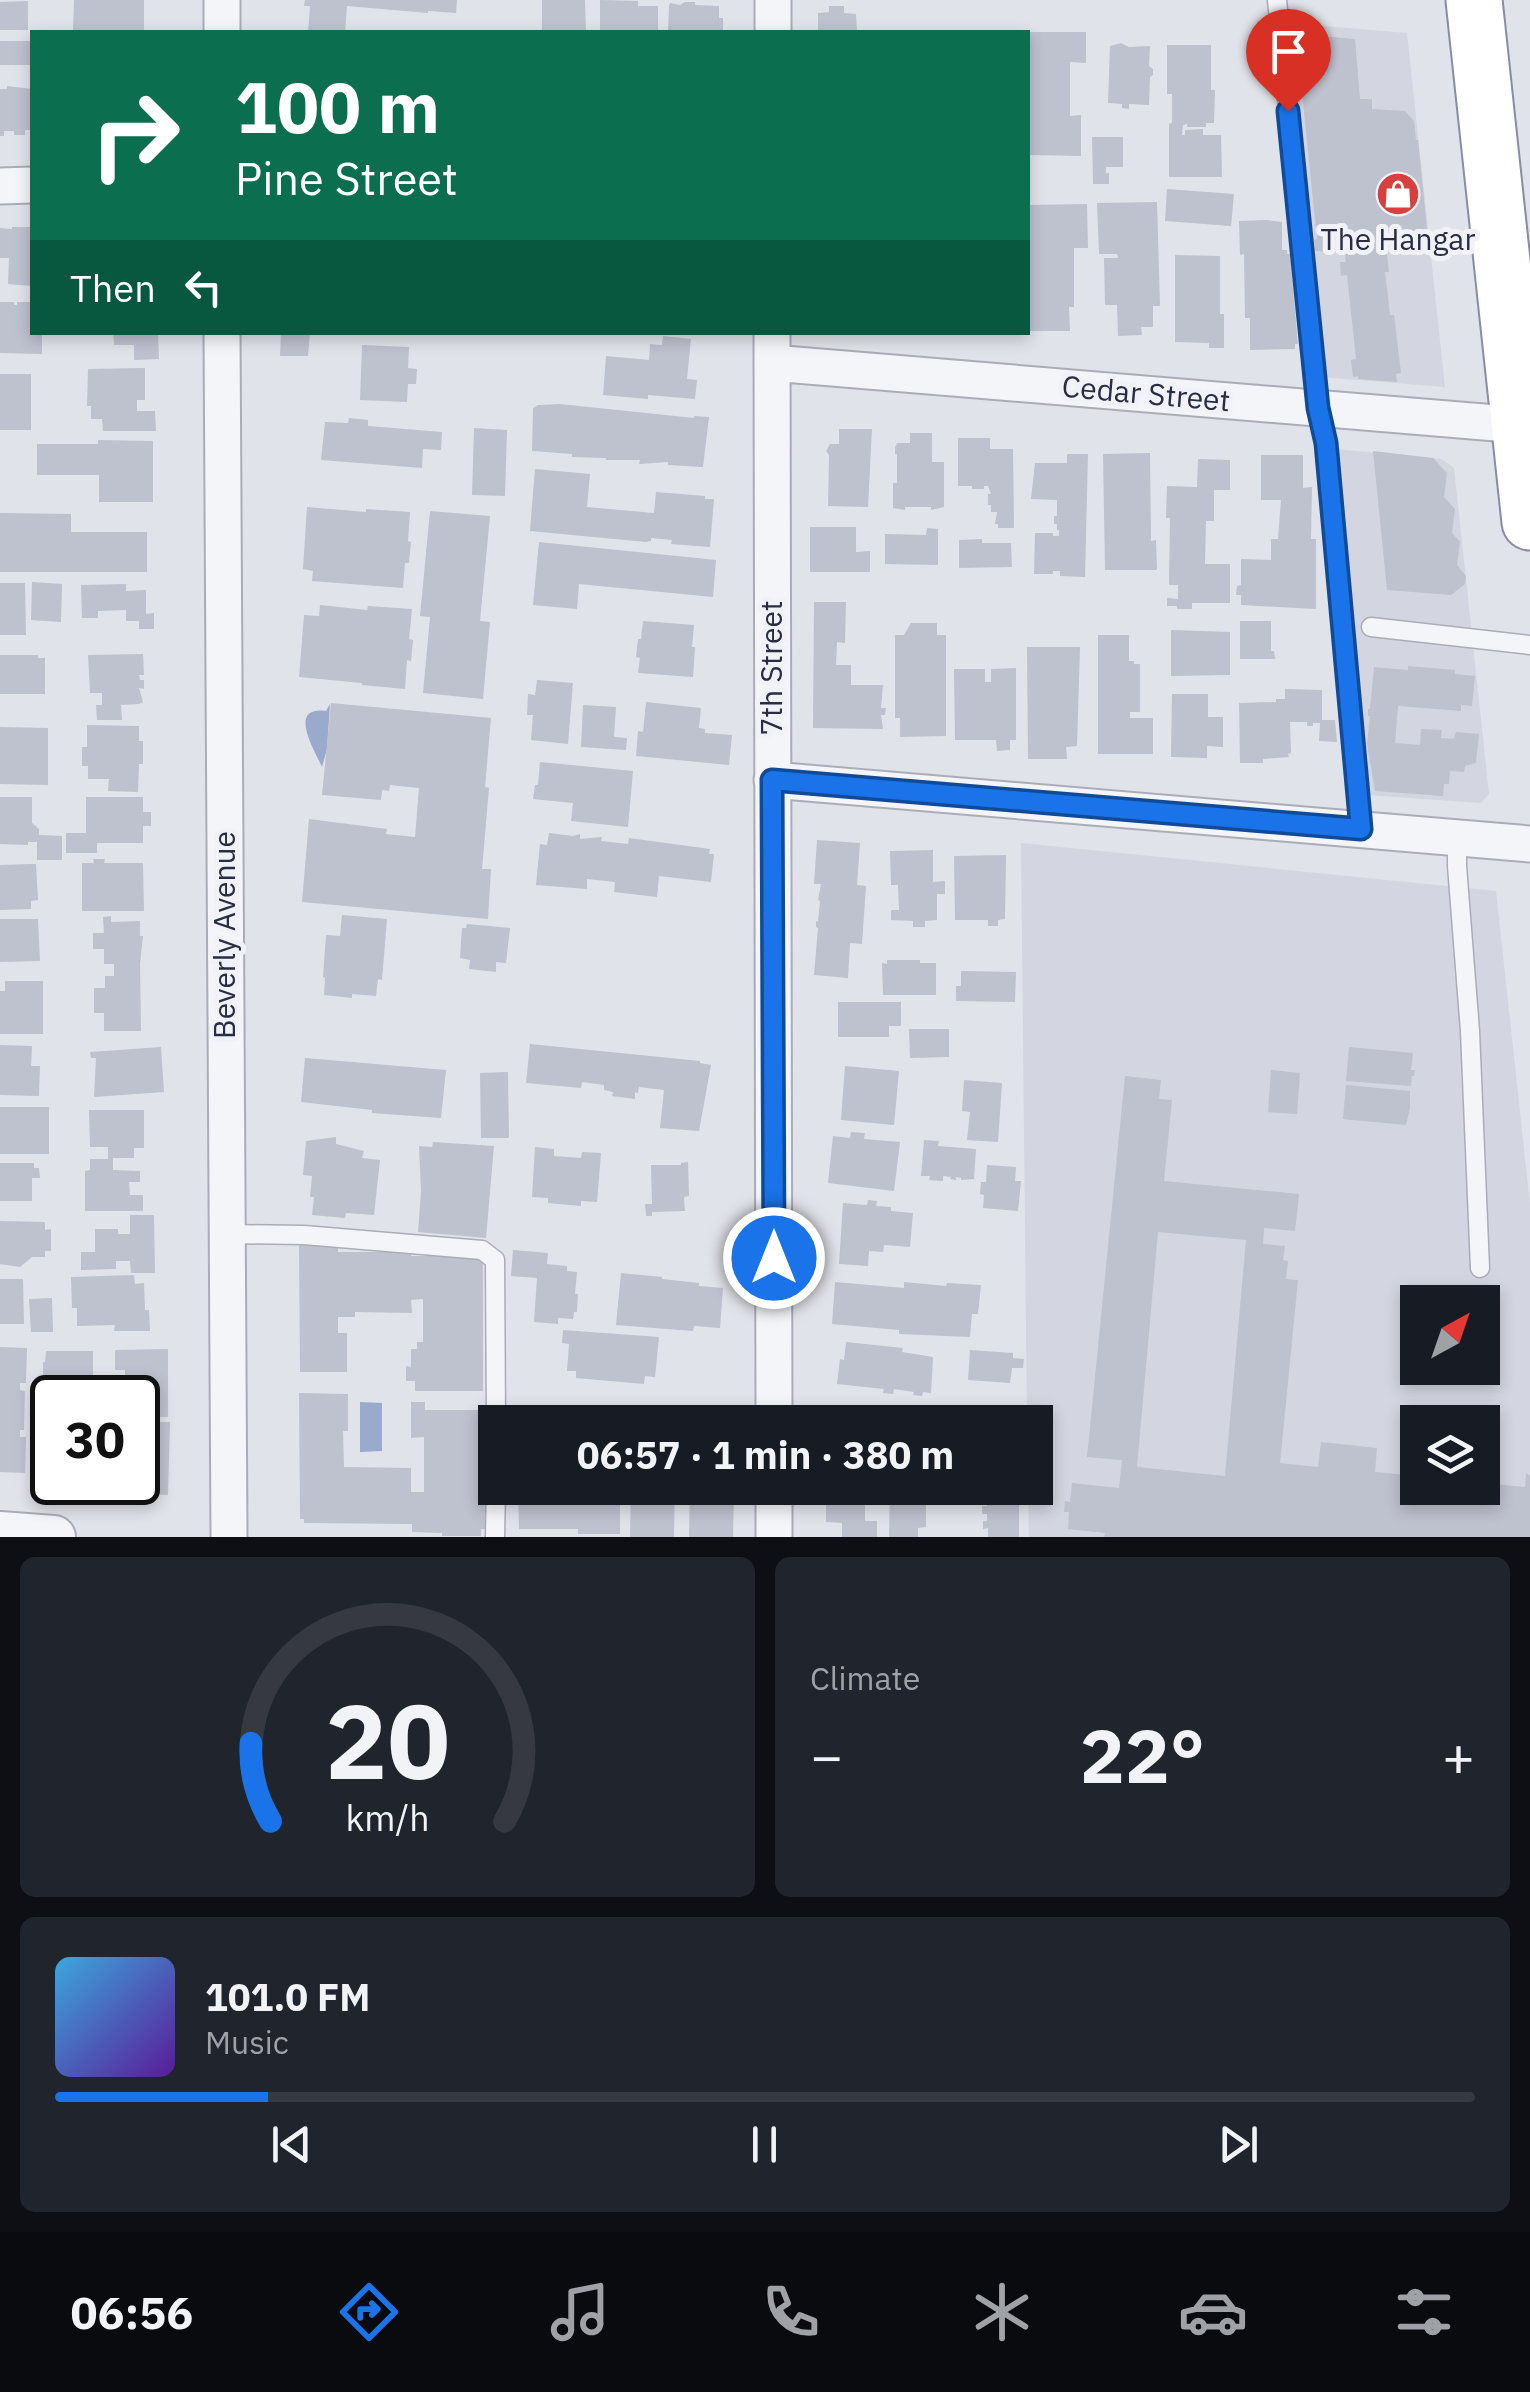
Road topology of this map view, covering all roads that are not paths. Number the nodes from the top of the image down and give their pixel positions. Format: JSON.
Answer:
{"nodes":[{"id":1,"x":222,"y":0,"type":"edge"},
{"id":2,"x":773,"y":0,"type":"edge"},
{"id":3,"x":1277,"y":0,"type":"edge"},
{"id":4,"x":1466,"y":0,"type":"edge"},
{"id":5,"x":1474,"y":0,"type":"edge"},
{"id":6,"x":222,"y":30,"type":"edge"},
{"id":7,"x":773,"y":30,"type":"edge"},
{"id":8,"x":30,"y":185,"type":"edge"},
{"id":9,"x":0,"y":186,"type":"edge"},
{"id":10,"x":1515,"y":241,"type":"edge"},
{"id":11,"x":222,"y":335,"type":"edge"},
{"id":12,"x":772,"y":348,"type":"edge"},
{"id":13,"x":1318,"y":408,"type":"junction"},
{"id":14,"x":1520,"y":425,"type":"junction"},
{"id":15,"x":1530,"y":522,"type":"edge"},
{"id":16,"x":1371,"y":627,"type":"dead end"},
{"id":17,"x":1530,"y":645,"type":"edge"},
{"id":18,"x":772,"y":780,"type":"junction"},
{"id":19,"x":1361,"y":829,"type":"junction"},
{"id":20,"x":1458,"y":837,"type":"junction"},
{"id":21,"x":1530,"y":844,"type":"edge"},
{"id":22,"x":227,"y":1234,"type":"junction"},
{"id":23,"x":1480,"y":1268,"type":"dead end"},
{"id":24,"x":496,"y":1405,"type":"edge"},
{"id":25,"x":774,"y":1405,"type":"edge"},
{"id":26,"x":496,"y":1505,"type":"edge"},
{"id":27,"x":774,"y":1505,"type":"edge"},
{"id":28,"x":0,"y":1533,"type":"edge"},
{"id":29,"x":54,"y":1537,"type":"edge"},
{"id":30,"x":229,"y":1537,"type":"edge"},
{"id":31,"x":496,"y":1537,"type":"edge"},
{"id":32,"x":774,"y":1537,"type":"edge"}],
"edges":[{"from":1,"to":6,"type":"street"},
{"from":2,"to":7,"type":"street"},
{"from":3,"to":13,"type":"lane"},
{"from":4,"to":5,"type":"street"},
{"from":5,"to":10,"type":"highway"},
{"from":8,"to":9,"type":"street"},
{"from":10,"to":14,"type":"highway"},
{"from":11,"to":22,"type":"street","name":"Beverly Avenue"},
{"from":12,"to":13,"type":"street","name":"Cedar Street"},
{"from":12,"to":18,"type":"street","name":"7th Street"},
{"from":13,"to":14,"type":"street","name":"Cedar Street"},
{"from":13,"to":19,"type":"lane"},
{"from":14,"to":15,"type":"highway"},
{"from":16,"to":17,"type":"lane"},
{"from":18,"to":19,"type":"street"},
{"from":18,"to":25,"type":"street","name":"7th Street"},
{"from":19,"to":20,"type":"street"},
{"from":20,"to":21,"type":"street"},
{"from":20,"to":23,"type":"lane"},
{"from":22,"to":24,"type":"lane"},
{"from":22,"to":30,"type":"street","name":"Beverly Avenue"},
{"from":26,"to":31,"type":"lane"},
{"from":27,"to":32,"type":"street"},
{"from":28,"to":29,"type":"street"}]}
